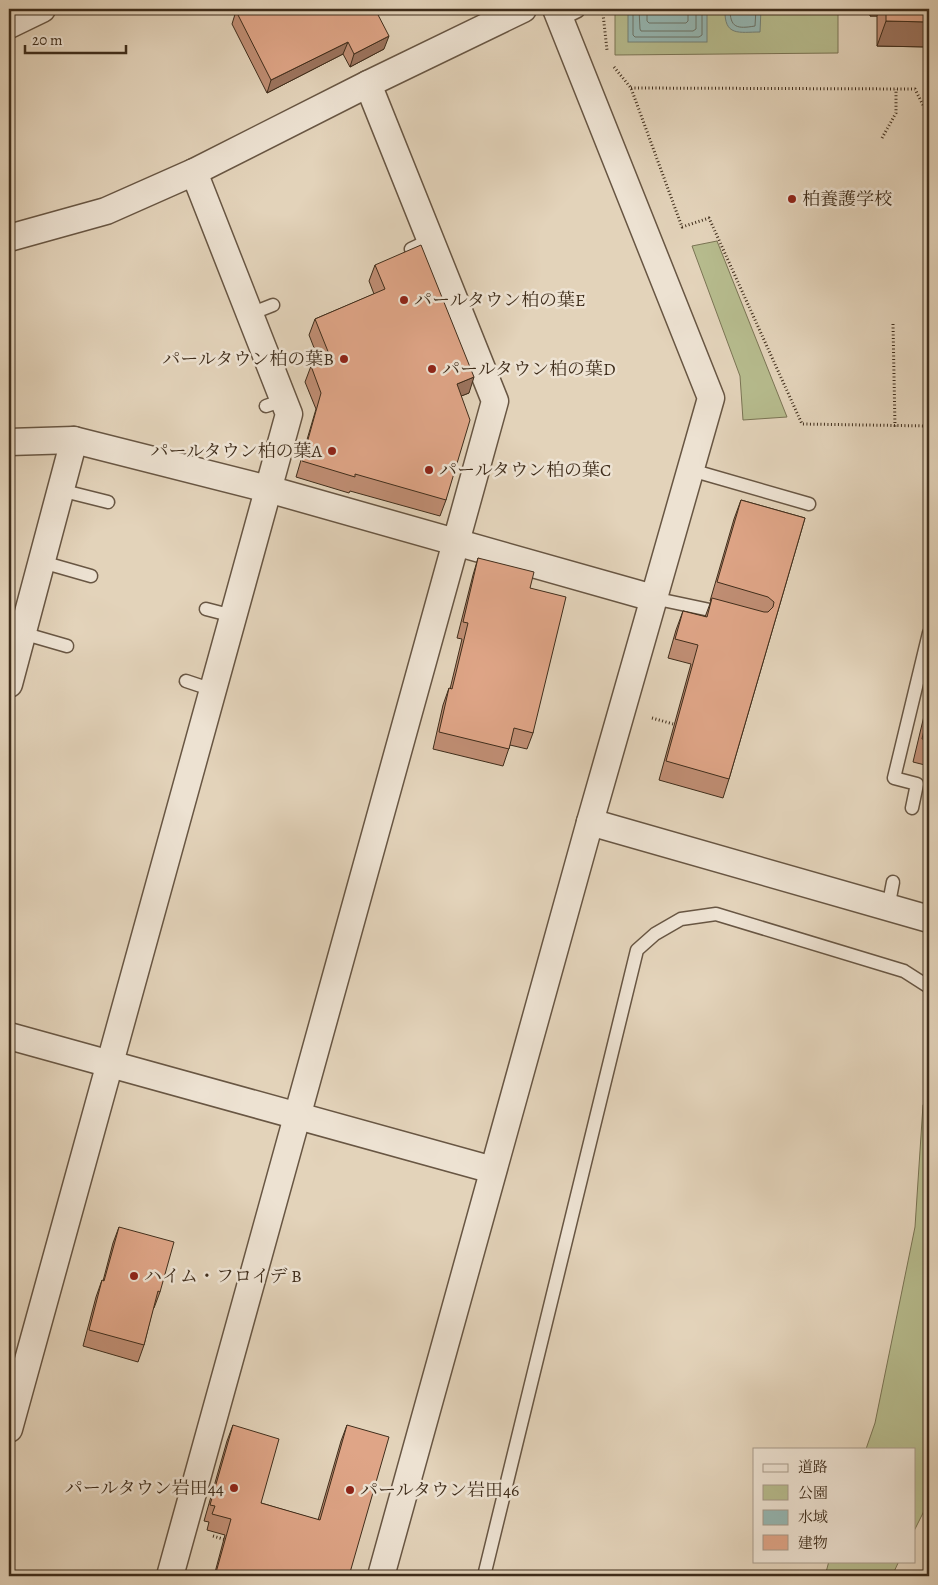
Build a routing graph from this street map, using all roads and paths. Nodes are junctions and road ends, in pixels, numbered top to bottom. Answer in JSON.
{"nodes":[{"id":1,"x":42,"y":9,"type":"edge"},
{"id":2,"x":523,"y":9,"type":"edge"},
{"id":3,"x":603,"y":9,"type":"edge"},
{"id":4,"x":565,"y":12,"type":"edge"},
{"id":5,"x":9,"y":25,"type":"edge"},
{"id":6,"x":608,"y":52,"type":"dead end"},
{"id":7,"x":608,"y":61,"type":"dead end"},
{"id":8,"x":368,"y":84,"type":"junction"},
{"id":9,"x":631,"y":88,"type":"junction"},
{"id":10,"x":896,"y":89,"type":"junction"},
{"id":11,"x":929,"y":117,"type":"edge"},
{"id":12,"x":882,"y":138,"type":"dead end"},
{"id":13,"x":194,"y":172,"type":"junction"},
{"id":14,"x":9,"y":238,"type":"edge"},
{"id":15,"x":893,"y":324,"type":"dead end"},
{"id":16,"x":929,"y":426,"type":"edge"},
{"id":17,"x":895,"y":427,"type":"junction"},
{"id":18,"x":74,"y":440,"type":"junction"},
{"id":19,"x":9,"y":442,"type":"edge"},
{"id":20,"x":690,"y":470,"type":"junction"},
{"id":21,"x":268,"y":489,"type":"junction"},
{"id":22,"x":60,"y":490,"type":"junction"},
{"id":23,"x":108,"y":502,"type":"dead end"},
{"id":24,"x":810,"y":504,"type":"dead end"},
{"id":25,"x":457,"y":542,"type":"junction"},
{"id":26,"x":42,"y":562,"type":"junction"},
{"id":27,"x":91,"y":576,"type":"dead end"},
{"id":28,"x":653,"y":598,"type":"junction"},
{"id":29,"x":206,"y":609,"type":"dead end"},
{"id":30,"x":233,"y":616,"type":"junction"},
{"id":31,"x":733,"y":616,"type":"edge"},
{"id":32,"x":22,"y":633,"type":"junction"},
{"id":33,"x":929,"y":633,"type":"edge"},
{"id":34,"x":67,"y":646,"type":"dead end"},
{"id":35,"x":186,"y":681,"type":"dead end"},
{"id":36,"x":9,"y":684,"type":"edge"},
{"id":37,"x":213,"y":690,"type":"junction"},
{"id":38,"x":912,"y":808,"type":"dead end"},
{"id":39,"x":590,"y":822,"type":"junction"},
{"id":40,"x":893,"y":882,"type":"dead end"},
{"id":41,"x":888,"y":908,"type":"junction"},
{"id":42,"x":929,"y":919,"type":"edge"},
{"id":43,"x":929,"y":988,"type":"edge"},
{"id":44,"x":9,"y":1036,"type":"edge"},
{"id":45,"x":110,"y":1064,"type":"junction"},
{"id":46,"x":298,"y":1117,"type":"junction"},
{"id":47,"x":493,"y":1170,"type":"junction"},
{"id":48,"x":9,"y":1429,"type":"edge"},
{"id":49,"x":208,"y":1538,"type":"dead end"},
{"id":50,"x":229,"y":1540,"type":"edge"},
{"id":51,"x":170,"y":1576,"type":"edge"},
{"id":52,"x":381,"y":1576,"type":"edge"},
{"id":53,"x":484,"y":1576,"type":"edge"}],
"edges":[{"from":1,"to":5,"type":"street"},
{"from":2,"to":8,"type":"street"},
{"from":3,"to":6,"type":"path"},
{"from":4,"to":20,"type":"street"},
{"from":7,"to":9,"type":"path"},
{"from":8,"to":13,"type":"street"},
{"from":8,"to":25,"type":"street"},
{"from":9,"to":10,"type":"path"},
{"from":9,"to":17,"type":"path"},
{"from":10,"to":11,"type":"path"},
{"from":10,"to":12,"type":"path"},
{"from":13,"to":14,"type":"street"},
{"from":13,"to":21,"type":"street"},
{"from":15,"to":17,"type":"path"},
{"from":16,"to":17,"type":"path"},
{"from":18,"to":19,"type":"street"},
{"from":18,"to":21,"type":"street"},
{"from":18,"to":22,"type":"street"},
{"from":20,"to":24,"type":"lane"},
{"from":20,"to":28,"type":"street"},
{"from":21,"to":25,"type":"street"},
{"from":21,"to":30,"type":"street"},
{"from":22,"to":23,"type":"lane"},
{"from":22,"to":26,"type":"street"},
{"from":25,"to":28,"type":"street"},
{"from":25,"to":46,"type":"street"},
{"from":26,"to":27,"type":"lane"},
{"from":26,"to":32,"type":"street"},
{"from":28,"to":31,"type":"lane"},
{"from":28,"to":39,"type":"street"},
{"from":29,"to":30,"type":"lane"},
{"from":30,"to":37,"type":"street"},
{"from":32,"to":34,"type":"lane"},
{"from":32,"to":36,"type":"street"},
{"from":33,"to":38,"type":"lane"},
{"from":35,"to":37,"type":"lane"},
{"from":37,"to":45,"type":"street"},
{"from":39,"to":41,"type":"street"},
{"from":39,"to":47,"type":"street"},
{"from":40,"to":41,"type":"lane"},
{"from":41,"to":42,"type":"street"},
{"from":43,"to":53,"type":"lane"},
{"from":44,"to":45,"type":"street"},
{"from":45,"to":46,"type":"street"},
{"from":45,"to":48,"type":"street"},
{"from":46,"to":47,"type":"street"},
{"from":46,"to":51,"type":"street"},
{"from":47,"to":52,"type":"street"},
{"from":49,"to":50,"type":"path"}]}
